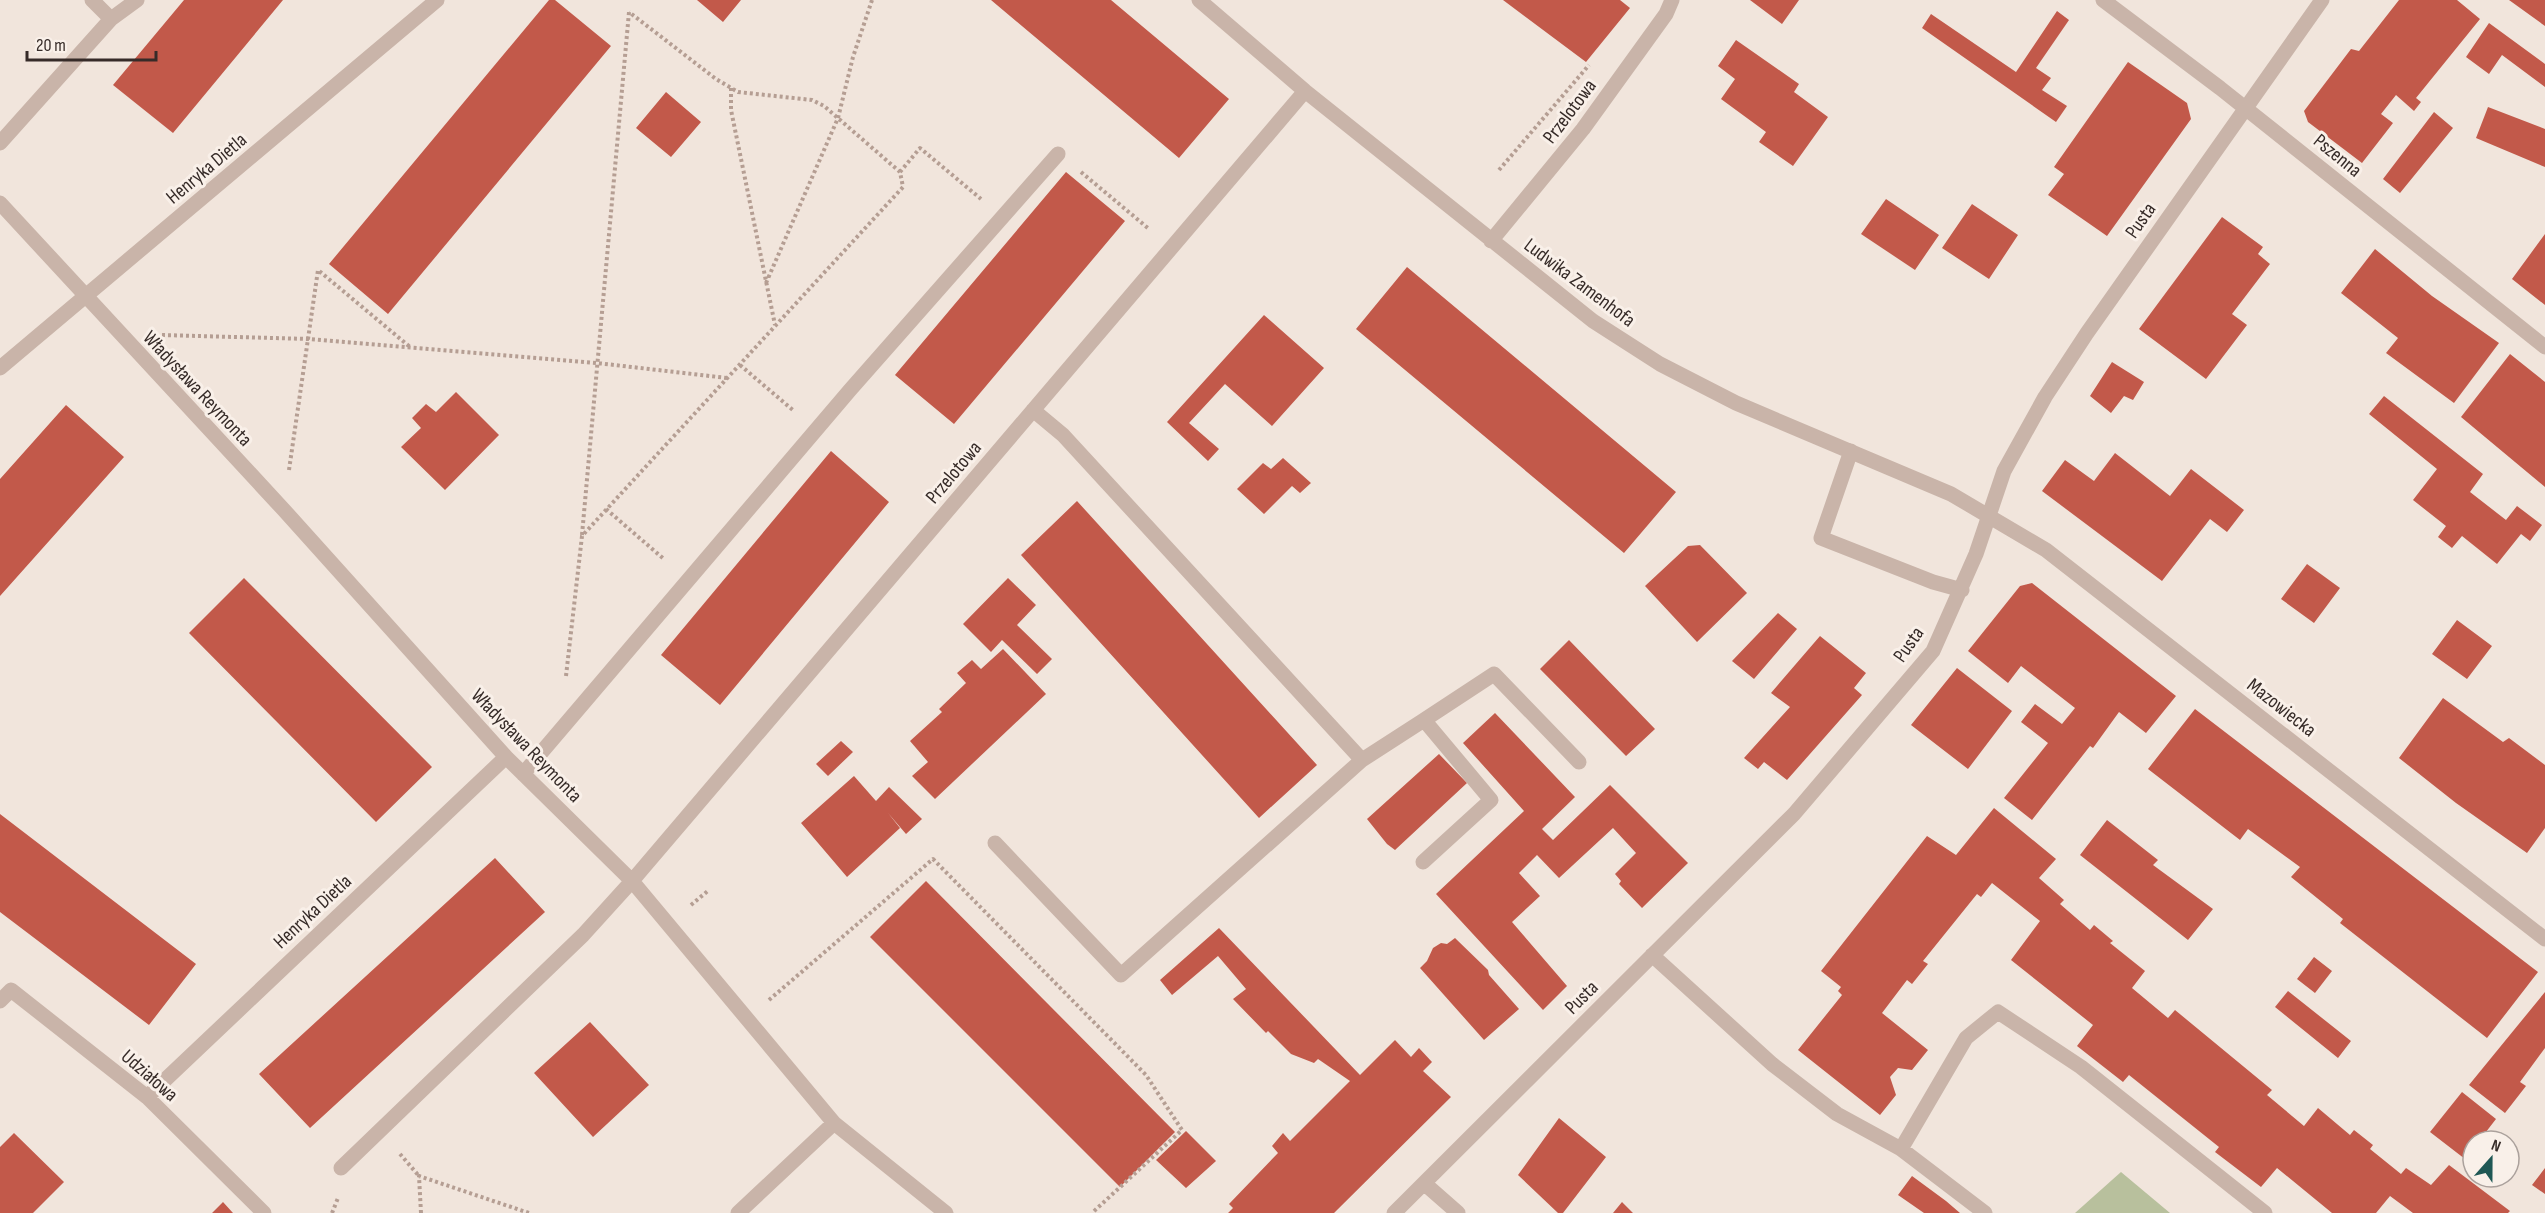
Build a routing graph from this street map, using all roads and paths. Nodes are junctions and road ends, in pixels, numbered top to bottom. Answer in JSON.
{"nodes":[{"id":1,"x":92,"y":0,"type":"edge"},
{"id":2,"x":137,"y":0,"type":"edge"},
{"id":3,"x":437,"y":0,"type":"edge"},
{"id":4,"x":872,"y":0,"type":"edge"},
{"id":5,"x":1199,"y":0,"type":"edge"},
{"id":6,"x":1672,"y":0,"type":"edge"},
{"id":7,"x":2103,"y":0,"type":"edge"},
{"id":8,"x":2322,"y":0,"type":"edge"},
{"id":9,"x":111,"y":19,"type":"junction"},
{"id":10,"x":1590,"y":63,"type":"dead end"},
{"id":11,"x":731,"y":88,"type":"junction"},
{"id":12,"x":1305,"y":91,"type":"junction"},
{"id":13,"x":2245,"y":108,"type":"junction"},
{"id":14,"x":838,"y":118,"type":"junction"},
{"id":15,"x":0,"y":143,"type":"edge"},
{"id":16,"x":1058,"y":154,"type":"joint"},
{"id":17,"x":1499,"y":170,"type":"dead end"},
{"id":18,"x":900,"y":172,"type":"junction"},
{"id":19,"x":0,"y":203,"type":"edge"},
{"id":20,"x":1003,"y":217,"type":"junction"},
{"id":21,"x":1154,"y":233,"type":"dead end"},
{"id":22,"x":1491,"y":241,"type":"junction"},
{"id":23,"x":766,"y":283,"type":"junction"},
{"id":24,"x":86,"y":296,"type":"junction"},
{"id":25,"x":775,"y":325,"type":"junction"},
{"id":26,"x":120,"y":333,"type":"junction"},
{"id":27,"x":309,"y":339,"type":"junction"},
{"id":28,"x":2545,"y":347,"type":"edge"},
{"id":29,"x":411,"y":348,"type":"junction"},
{"id":30,"x":597,"y":363,"type":"junction"},
{"id":31,"x":740,"y":365,"type":"junction"},
{"id":32,"x":0,"y":368,"type":"edge"},
{"id":33,"x":727,"y":378,"type":"junction"},
{"id":34,"x":1033,"y":410,"type":"junction"},
{"id":35,"x":815,"y":430,"type":"junction"},
{"id":36,"x":1851,"y":451,"type":"junction"},
{"id":37,"x":283,"y":509,"type":"junction"},
{"id":38,"x":606,"y":510,"type":"junction"},
{"id":39,"x":1987,"y":516,"type":"junction"},
{"id":40,"x":582,"y":536,"type":"junction"},
{"id":41,"x":689,"y":581,"type":"junction"},
{"id":42,"x":1962,"y":590,"type":"junction"},
{"id":43,"x":1424,"y":720,"type":"junction"},
{"id":44,"x":559,"y":734,"type":"junction"},
{"id":45,"x":506,"y":757,"type":"junction"},
{"id":46,"x":1362,"y":760,"type":"junction"},
{"id":47,"x":1579,"y":762,"type":"dead end"},
{"id":48,"x":523,"y":774,"type":"junction"},
{"id":49,"x":995,"y":843,"type":"dead end"},
{"id":50,"x":1423,"y":862,"type":"dead end"},
{"id":51,"x":633,"y":881,"type":"junction"},
{"id":52,"x":2545,"y":939,"type":"edge"},
{"id":53,"x":1652,"y":955,"type":"junction"},
{"id":54,"x":0,"y":1001,"type":"edge"},
{"id":55,"x":747,"y":1018,"type":"junction"},
{"id":56,"x":147,"y":1096,"type":"junction"},
{"id":57,"x":834,"y":1123,"type":"junction"},
{"id":58,"x":1901,"y":1149,"type":"junction"},
{"id":59,"x":341,"y":1168,"type":"dead end"},
{"id":60,"x":1425,"y":1184,"type":"junction"},
{"id":61,"x":264,"y":1213,"type":"edge"},
{"id":62,"x":421,"y":1213,"type":"edge"},
{"id":63,"x":529,"y":1213,"type":"edge"},
{"id":64,"x":738,"y":1213,"type":"edge"},
{"id":65,"x":946,"y":1213,"type":"edge"},
{"id":66,"x":1092,"y":1213,"type":"edge"},
{"id":67,"x":1394,"y":1213,"type":"edge"},
{"id":68,"x":1458,"y":1213,"type":"edge"},
{"id":69,"x":1985,"y":1213,"type":"edge"},
{"id":70,"x":2265,"y":1213,"type":"edge"}],
"edges":[{"from":1,"to":9,"type":"street"},
{"from":2,"to":9,"type":"street"},
{"from":3,"to":24,"type":"street","name":"Henryka Dietla"},
{"from":4,"to":14,"type":"path"},
{"from":5,"to":12,"type":"street","name":"Ludwika Zamenhofa"},
{"from":6,"to":22,"type":"street","name":"Przelotowa"},
{"from":7,"to":13,"type":"street","name":"Pszenna"},
{"from":8,"to":13,"type":"street","name":"Pusta"},
{"from":9,"to":15,"type":"street"},
{"from":10,"to":17,"type":"path"},
{"from":11,"to":14,"type":"path"},
{"from":11,"to":23,"type":"path"},
{"from":11,"to":30,"type":"path"},
{"from":12,"to":22,"type":"street","name":"Ludwika Zamenhofa"},
{"from":12,"to":34,"type":"street","name":"Przelotowa"},
{"from":13,"to":28,"type":"street","name":"Pszenna"},
{"from":13,"to":39,"type":"street","name":"Pusta"},
{"from":14,"to":18,"type":"path"},
{"from":14,"to":23,"type":"path"},
{"from":16,"to":20,"type":"street"},
{"from":16,"to":21,"type":"path"},
{"from":18,"to":20,"type":"path"},
{"from":18,"to":25,"type":"path"},
{"from":19,"to":24,"type":"street","name":"Władysława Reymonta"},
{"from":20,"to":35,"type":"street"},
{"from":22,"to":36,"type":"street","name":"Ludwika Zamenhofa"},
{"from":23,"to":25,"type":"path"},
{"from":24,"to":26,"type":"street","name":"Władysława Reymonta"},
{"from":24,"to":32,"type":"street","name":"Henryka Dietla"},
{"from":25,"to":31,"type":"path"},
{"from":26,"to":27,"type":"path"},
{"from":26,"to":37,"type":"street","name":"Władysława Reymonta"},
{"from":27,"to":29,"type":"path"},
{"from":27,"to":29,"type":"path"},
{"from":27,"to":37,"type":"path"},
{"from":29,"to":30,"type":"path"},
{"from":30,"to":33,"type":"path"},
{"from":30,"to":40,"type":"path"},
{"from":31,"to":33,"type":"path"},
{"from":31,"to":35,"type":"path"},
{"from":33,"to":38,"type":"path"},
{"from":34,"to":46,"type":"street"},
{"from":34,"to":51,"type":"street","name":"Przelotowa"},
{"from":35,"to":41,"type":"street"},
{"from":36,"to":39,"type":"street","name":"Ludwika Zamenhofa"},
{"from":36,"to":42,"type":"street"},
{"from":37,"to":45,"type":"street","name":"Władysława Reymonta"},
{"from":38,"to":40,"type":"path"},
{"from":38,"to":41,"type":"path"},
{"from":39,"to":42,"type":"street","name":"Pusta"},
{"from":39,"to":52,"type":"street","name":"Mazowiecka"},
{"from":40,"to":44,"type":"path"},
{"from":41,"to":44,"type":"street"},
{"from":42,"to":53,"type":"street","name":"Pusta"},
{"from":43,"to":46,"type":"street"},
{"from":43,"to":47,"type":"street"},
{"from":43,"to":50,"type":"street"},
{"from":44,"to":48,"type":"street"},
{"from":45,"to":48,"type":"street","name":"Władysława Reymonta"},
{"from":45,"to":56,"type":"street","name":"Henryka Dietla"},
{"from":46,"to":49,"type":"street"},
{"from":48,"to":51,"type":"street","name":"Władysława Reymonta"},
{"from":51,"to":55,"type":"street","name":"Władysława Reymonta"},
{"from":51,"to":59,"type":"street","name":"Przelotowa"},
{"from":53,"to":58,"type":"street"},
{"from":53,"to":60,"type":"street","name":"Pusta"},
{"from":54,"to":56,"type":"street","name":"Udziałowa"},
{"from":55,"to":57,"type":"street","name":"Władysława Reymonta"},
{"from":55,"to":66,"type":"path"},
{"from":56,"to":61,"type":"street","name":"Udziałowa"},
{"from":57,"to":64,"type":"street"},
{"from":57,"to":65,"type":"street","name":"Władysława Reymonta"},
{"from":58,"to":69,"type":"street"},
{"from":58,"to":70,"type":"street"},
{"from":60,"to":67,"type":"street","name":"Pusta"},
{"from":60,"to":68,"type":"street"},
{"from":62,"to":63,"type":"path"}]}
